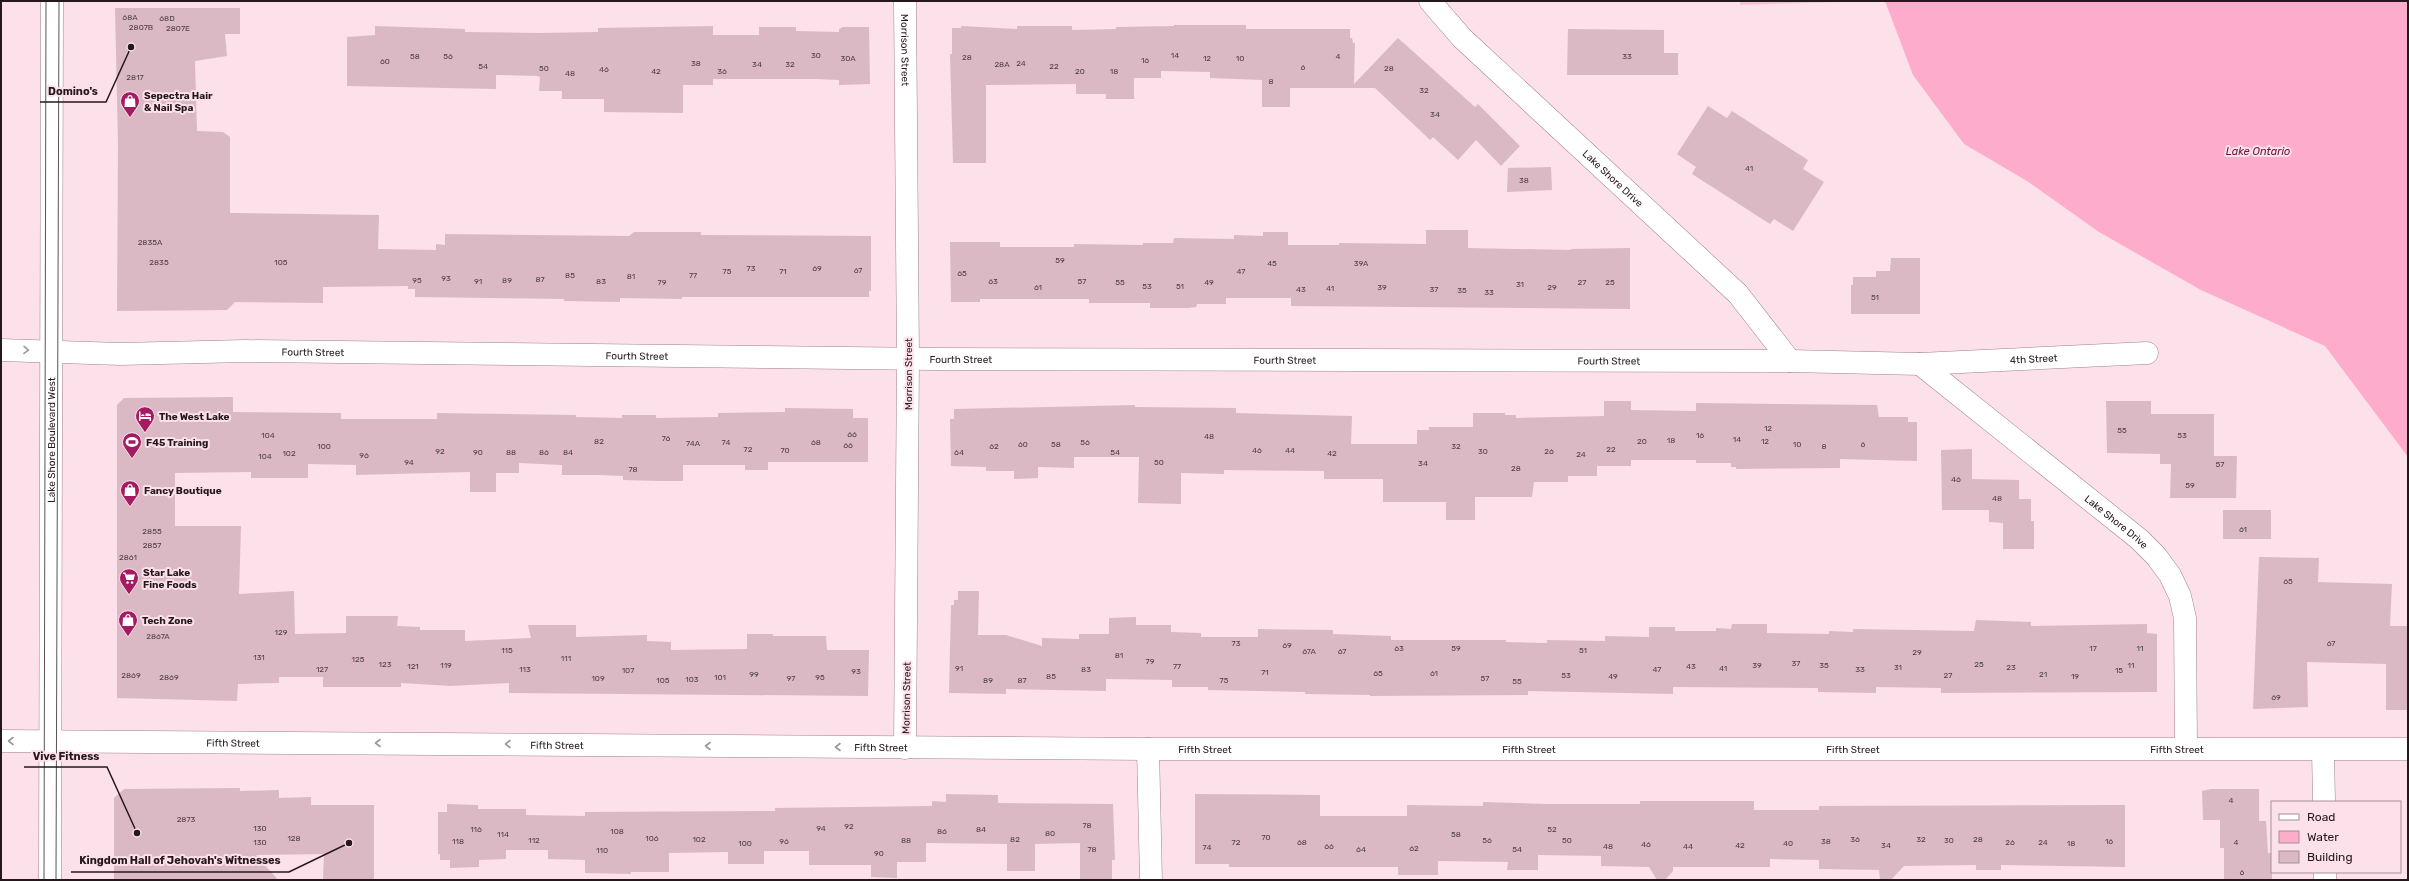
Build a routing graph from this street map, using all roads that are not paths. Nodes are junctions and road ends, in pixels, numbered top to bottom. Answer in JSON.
{"nodes":[{"id":1,"x":52,"y":1,"type":"edge"},
{"id":2,"x":905,"y":1,"type":"edge"},
{"id":3,"x":1430,"y":1,"type":"edge"},
{"id":4,"x":1,"y":350,"type":"edge"},
{"id":5,"x":52,"y":350,"type":"junction"},
{"id":6,"x":2147,"y":353,"type":"dead end"},
{"id":7,"x":908,"y":358,"type":"junction"},
{"id":8,"x":1790,"y":361,"type":"junction"},
{"id":9,"x":1920,"y":364,"type":"junction"},
{"id":10,"x":1,"y":741,"type":"edge"},
{"id":11,"x":50,"y":741,"type":"junction"},
{"id":12,"x":905,"y":748,"type":"junction"},
{"id":13,"x":2186,"y":748,"type":"junction"},
{"id":14,"x":1148,"y":749,"type":"junction"},
{"id":15,"x":2408,"y":749,"type":"edge"},
{"id":16,"x":2323,"y":750,"type":"junction"},
{"id":17,"x":2324,"y":801,"type":"edge"},
{"id":18,"x":50,"y":880,"type":"edge"},
{"id":19,"x":1152,"y":880,"type":"edge"}],
"edges":[{"from":1,"to":5,"type":"street","name":"Lake Shore Boulevard West"},
{"from":2,"to":7,"type":"street","name":"Morrison Street"},
{"from":3,"to":8,"type":"street","name":"Lake Shore Drive"},
{"from":4,"to":5,"type":"street","name":"Fourth Street","one_way":true},
{"from":5,"to":7,"type":"street","name":"Fourth Street"},
{"from":5,"to":11,"type":"street","name":"Lake Shore Boulevard West"},
{"from":6,"to":9,"type":"street","name":"4th Street"},
{"from":7,"to":8,"type":"street","name":"Fourth Street"},
{"from":7,"to":12,"type":"street","name":"Morrison Street"},
{"from":8,"to":9,"type":"street","name":"Fourth Street"},
{"from":9,"to":13,"type":"street","name":"Lake Shore Drive"},
{"from":11,"to":10,"type":"street","name":"Fifth Street","one_way":true},
{"from":12,"to":11,"type":"street","name":"Fifth Street","one_way":true},
{"from":11,"to":18,"type":"street","name":"Lake Shore Boulevard West"},
{"from":12,"to":14,"type":"street","name":"Fifth Street"},
{"from":13,"to":14,"type":"street","name":"Fifth Street"},
{"from":13,"to":16,"type":"street","name":"Fifth Street"},
{"from":14,"to":19,"type":"street"},
{"from":15,"to":16,"type":"street","name":"Fifth Street"},
{"from":16,"to":17,"type":"street"}]}
